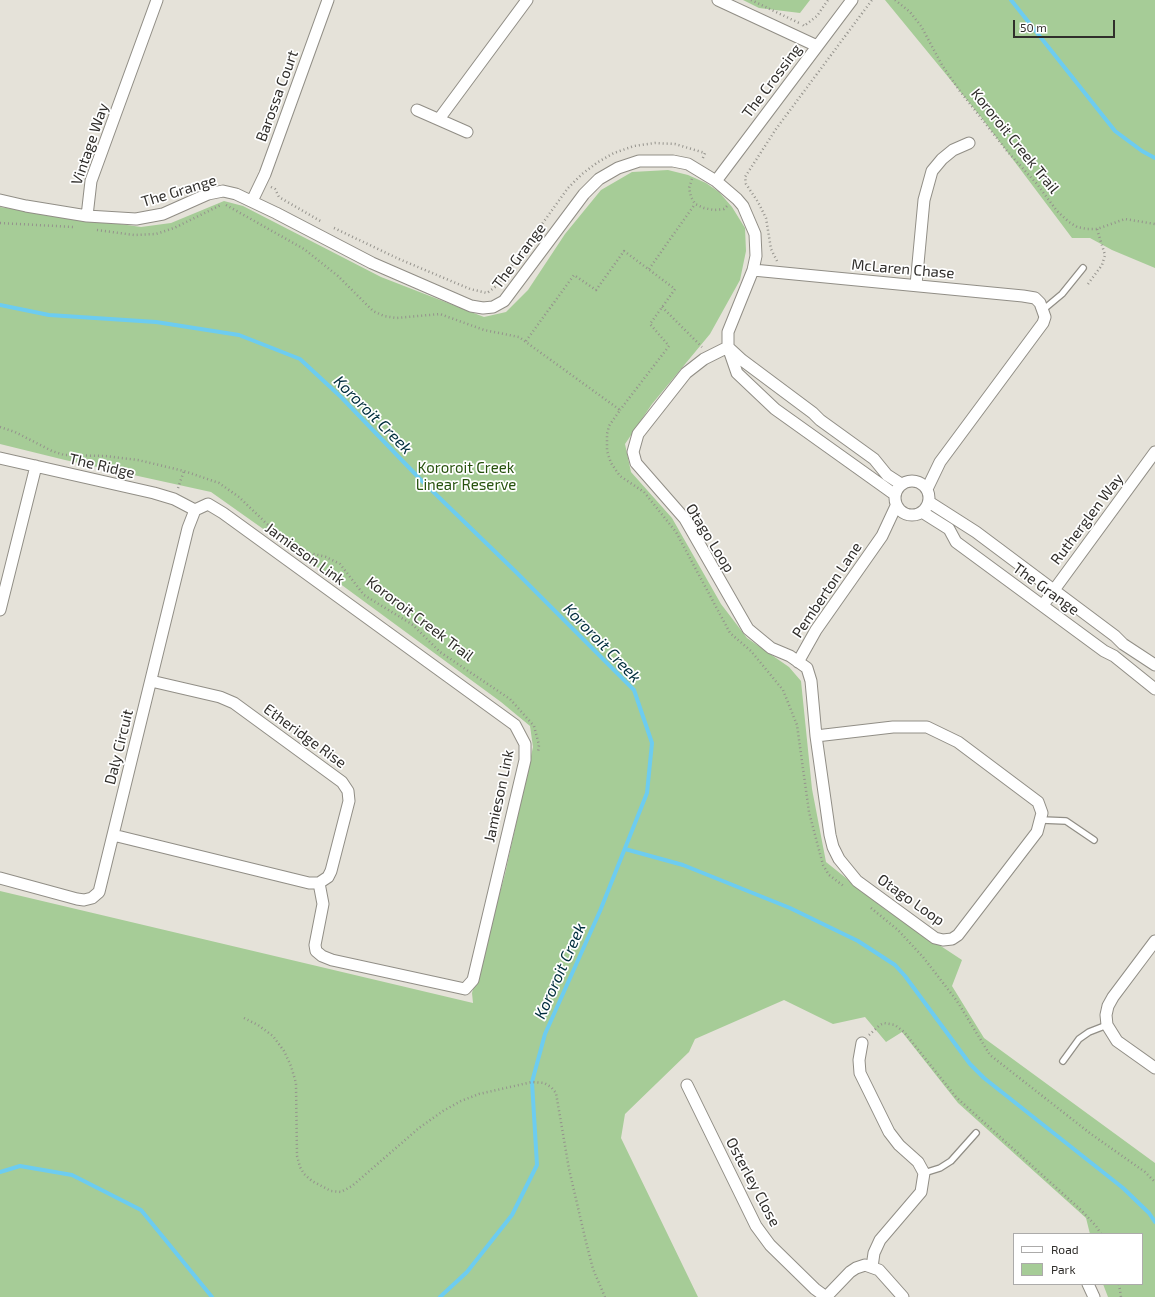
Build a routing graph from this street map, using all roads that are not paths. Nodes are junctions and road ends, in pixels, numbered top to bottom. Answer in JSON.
{"nodes":[{"id":1,"x":157,"y":0,"type":"edge"},
{"id":2,"x":328,"y":0,"type":"edge"},
{"id":3,"x":527,"y":0,"type":"edge"},
{"id":4,"x":718,"y":0,"type":"edge"},
{"id":5,"x":852,"y":0,"type":"edge"},
{"id":6,"x":817,"y":46,"type":"junction"},
{"id":7,"x":417,"y":110,"type":"dead end"},
{"id":8,"x":438,"y":119,"type":"junction"},
{"id":9,"x":467,"y":132,"type":"dead end"},
{"id":10,"x":969,"y":143,"type":"dead end"},
{"id":11,"x":716,"y":181,"type":"junction"},
{"id":12,"x":0,"y":200,"type":"edge"},
{"id":13,"x":252,"y":201,"type":"junction"},
{"id":14,"x":87,"y":216,"type":"junction"},
{"id":15,"x":1083,"y":268,"type":"dead end"},
{"id":16,"x":753,"y":270,"type":"junction"},
{"id":17,"x":916,"y":285,"type":"junction"},
{"id":18,"x":1044,"y":310,"type":"junction"},
{"id":19,"x":728,"y":347,"type":"junction"},
{"id":20,"x":1155,"y":452,"type":"edge"},
{"id":21,"x":0,"y":458,"type":"edge"},
{"id":22,"x":940,"y":462,"type":"junction"},
{"id":23,"x":36,"y":466,"type":"junction"},
{"id":24,"x":917,"y":481,"type":"junction"},
{"id":25,"x":901,"y":484,"type":"junction"},
{"id":26,"x":927,"y":489,"type":"junction"},
{"id":27,"x":894,"y":494,"type":"junction"},
{"id":28,"x":929,"y":502,"type":"junction"},
{"id":29,"x":896,"y":506,"type":"junction"},
{"id":30,"x":195,"y":510,"type":"junction"},
{"id":31,"x":922,"y":512,"type":"junction"},
{"id":32,"x":906,"y":515,"type":"junction"},
{"id":33,"x":882,"y":536,"type":"junction"},
{"id":34,"x":1053,"y":590,"type":"junction"},
{"id":35,"x":1043,"y":605,"type":"junction"},
{"id":36,"x":0,"y":610,"type":"edge"},
{"id":37,"x":798,"y":662,"type":"junction"},
{"id":38,"x":1155,"y":665,"type":"edge"},
{"id":39,"x":151,"y":681,"type":"junction"},
{"id":40,"x":1155,"y":688,"type":"edge"},
{"id":41,"x":816,"y":736,"type":"junction"},
{"id":42,"x":1042,"y":820,"type":"junction"},
{"id":43,"x":113,"y":835,"type":"junction"},
{"id":44,"x":1094,"y":840,"type":"dead end"},
{"id":45,"x":0,"y":878,"type":"edge"},
{"id":46,"x":318,"y":883,"type":"junction"},
{"id":47,"x":1155,"y":941,"type":"edge"},
{"id":48,"x":1107,"y":1025,"type":"junction"},
{"id":49,"x":862,"y":1043,"type":"road end"},
{"id":50,"x":1063,"y":1062,"type":"dead end"},
{"id":51,"x":1155,"y":1068,"type":"edge"},
{"id":52,"x":687,"y":1085,"type":"dead end"},
{"id":53,"x":976,"y":1133,"type":"dead end"},
{"id":54,"x":924,"y":1173,"type":"junction"},
{"id":55,"x":872,"y":1267,"type":"junction"},
{"id":56,"x":1088,"y":1285,"type":"edge"},
{"id":57,"x":826,"y":1297,"type":"edge"},
{"id":58,"x":903,"y":1297,"type":"edge"},
{"id":59,"x":1094,"y":1297,"type":"edge"}],
"edges":[{"from":1,"to":14,"type":"street","name":"Vintage Way"},
{"from":2,"to":13,"type":"street","name":"Barossa Court"},
{"from":3,"to":8,"type":"street"},
{"from":4,"to":6,"type":"street"},
{"from":5,"to":6,"type":"street","name":"The Crossing"},
{"from":6,"to":11,"type":"street","name":"The Crossing"},
{"from":7,"to":8,"type":"street"},
{"from":8,"to":9,"type":"street"},
{"from":10,"to":17,"type":"street"},
{"from":11,"to":13,"type":"street","name":"The Grange"},
{"from":11,"to":16,"type":"street","name":"The Grange"},
{"from":12,"to":14,"type":"street"},
{"from":13,"to":14,"type":"street","name":"The Grange"},
{"from":15,"to":18,"type":"lane"},
{"from":16,"to":17,"type":"street","name":"McLaren Chase"},
{"from":16,"to":19,"type":"street","name":"The Grange"},
{"from":17,"to":18,"type":"street","name":"McLaren Chase"},
{"from":18,"to":22,"type":"street"},
{"from":19,"to":25,"type":"street"},
{"from":19,"to":27,"type":"street","name":"The Grange"},
{"from":19,"to":37,"type":"street","name":"Otago Loop"},
{"from":20,"to":34,"type":"street","name":"Rutherglen Way"},
{"from":21,"to":23,"type":"street","name":"The Ridge"},
{"from":22,"to":24,"type":"street"},
{"from":22,"to":26,"type":"street"},
{"from":23,"to":30,"type":"street","name":"The Ridge"},
{"from":23,"to":36,"type":"street"},
{"from":24,"to":25,"type":"street"},
{"from":24,"to":26,"type":"street"},
{"from":25,"to":27,"type":"street"},
{"from":26,"to":28,"type":"street"},
{"from":27,"to":29,"type":"street"},
{"from":28,"to":31,"type":"street"},
{"from":28,"to":34,"type":"street","name":"The Grange"},
{"from":29,"to":32,"type":"street"},
{"from":29,"to":33,"type":"street","name":"Pemberton Lane"},
{"from":30,"to":39,"type":"street","name":"Daly Circuit"},
{"from":30,"to":46,"type":"street","name":"Jamieson Link"},
{"from":31,"to":32,"type":"street"},
{"from":31,"to":35,"type":"street","name":"The Grange"},
{"from":32,"to":33,"type":"street","name":"Pemberton Lane"},
{"from":33,"to":37,"type":"street","name":"Pemberton Lane"},
{"from":34,"to":35,"type":"street","name":"Rutherglen Way"},
{"from":34,"to":38,"type":"street","name":"The Grange"},
{"from":35,"to":40,"type":"street","name":"The Grange"},
{"from":37,"to":41,"type":"street","name":"Otago Loop"},
{"from":39,"to":43,"type":"street","name":"Daly Circuit"},
{"from":39,"to":46,"type":"street","name":"Etheridge Rise"},
{"from":41,"to":42,"type":"street"},
{"from":41,"to":42,"type":"street","name":"Otago Loop"},
{"from":42,"to":44,"type":"lane"},
{"from":43,"to":45,"type":"street","name":"Daly Circuit"},
{"from":43,"to":46,"type":"street"},
{"from":47,"to":48,"type":"street"},
{"from":48,"to":50,"type":"lane"},
{"from":48,"to":51,"type":"street"},
{"from":49,"to":54,"type":"street"},
{"from":52,"to":57,"type":"street","name":"Osterley Close"},
{"from":53,"to":54,"type":"lane"},
{"from":54,"to":55,"type":"street"},
{"from":55,"to":57,"type":"street"},
{"from":55,"to":58,"type":"street"},
{"from":56,"to":59,"type":"street"}]}
